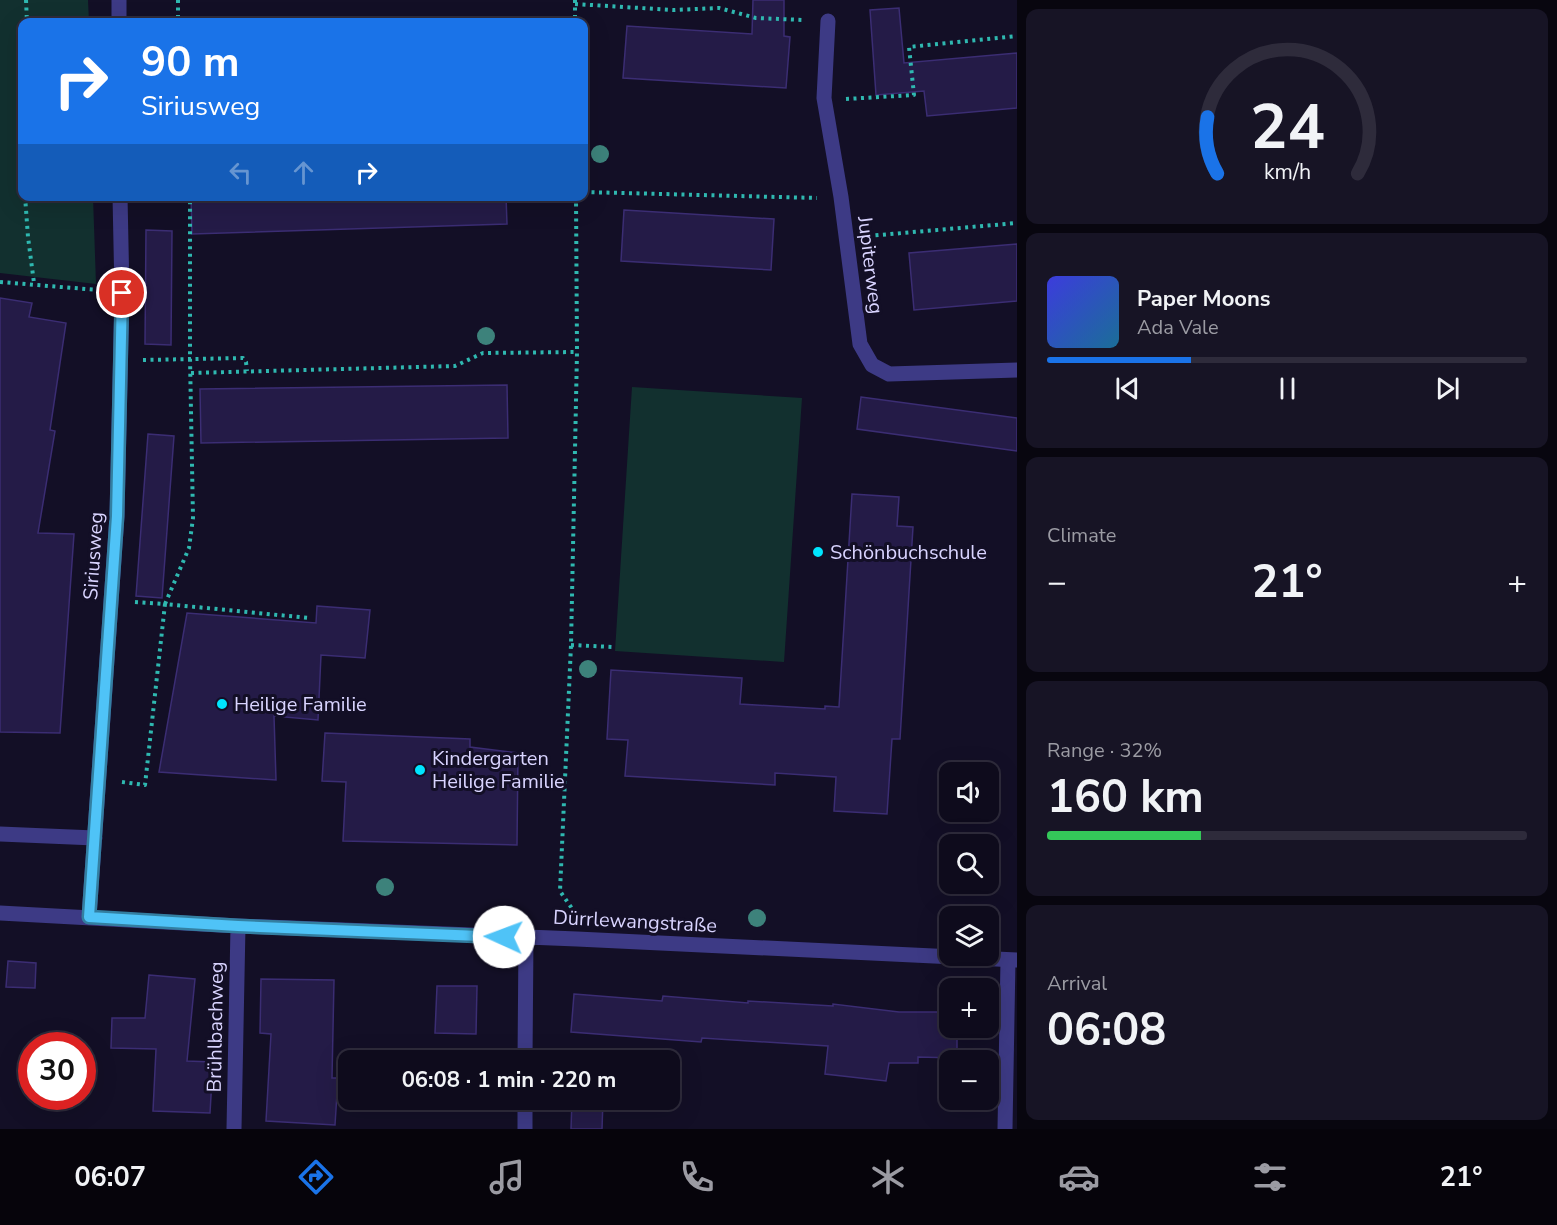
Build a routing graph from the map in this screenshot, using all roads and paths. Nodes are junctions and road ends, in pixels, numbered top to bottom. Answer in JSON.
{"nodes":[{"id":1,"x":27,"y":0,"type":"edge"},
{"id":2,"x":119,"y":0,"type":"edge"},
{"id":3,"x":177,"y":0,"type":"edge"},
{"id":4,"x":575,"y":2,"type":"edge"},
{"id":5,"x":27,"y":18,"type":"edge"},
{"id":6,"x":119,"y":18,"type":"edge"},
{"id":7,"x":178,"y":18,"type":"edge"},
{"id":8,"x":575,"y":18,"type":"edge"},
{"id":9,"x":828,"y":21,"type":"joint"},
{"id":10,"x":1017,"y":36,"type":"edge"},
{"id":11,"x":824,"y":98,"type":"junction"},
{"id":12,"x":588,"y":192,"type":"edge"},
{"id":13,"x":841,"y":197,"type":"junction"},
{"id":14,"x":26,"y":201,"type":"edge"},
{"id":15,"x":120,"y":201,"type":"edge"},
{"id":16,"x":190,"y":201,"type":"edge"},
{"id":17,"x":576,"y":201,"type":"edge"},
{"id":18,"x":1017,"y":223,"type":"edge"},
{"id":19,"x":847,"y":238,"type":"junction"},
{"id":20,"x":0,"y":282,"type":"edge"},
{"id":21,"x":34,"y":283,"type":"junction"},
{"id":22,"x":122,"y":293,"type":"junction"},
{"id":23,"x":577,"y":352,"type":"junction"},
{"id":24,"x":190,"y":358,"type":"junction"},
{"id":25,"x":163,"y":361,"type":"dead end"},
{"id":26,"x":1017,"y":370,"type":"edge"},
{"id":27,"x":246,"y":371,"type":"junction"},
{"id":28,"x":190,"y":373,"type":"junction"},
{"id":29,"x":111,"y":600,"type":"junction"},
{"id":30,"x":165,"y":604,"type":"junction"},
{"id":31,"x":309,"y":618,"type":"dead end"},
{"id":32,"x":571,"y":645,"type":"junction"},
{"id":33,"x":612,"y":646,"type":"dead end"},
{"id":34,"x":99,"y":780,"type":"junction"},
{"id":35,"x":0,"y":834,"type":"edge"},
{"id":36,"x":95,"y":838,"type":"junction"},
{"id":37,"x":0,"y":913,"type":"edge"},
{"id":38,"x":89,"y":917,"type":"junction"},
{"id":39,"x":238,"y":926,"type":"junction"},
{"id":40,"x":526,"y":938,"type":"junction"},
{"id":41,"x":577,"y":939,"type":"junction"},
{"id":42,"x":1012,"y":960,"type":"edge"},
{"id":43,"x":525,"y":1050,"type":"edge"},
{"id":44,"x":525,"y":1110,"type":"edge"},
{"id":45,"x":234,"y":1129,"type":"edge"},
{"id":46,"x":525,"y":1129,"type":"edge"},
{"id":47,"x":1005,"y":1129,"type":"edge"}],
"edges":[{"from":1,"to":5,"type":"path"},
{"from":2,"to":6,"type":"street"},
{"from":3,"to":7,"type":"path"},
{"from":4,"to":8,"type":"path"},
{"from":4,"to":9,"type":"path"},
{"from":9,"to":11,"type":"street","name":"Jupiterweg"},
{"from":10,"to":11,"type":"path"},
{"from":11,"to":13,"type":"street","name":"Jupiterweg"},
{"from":12,"to":13,"type":"path"},
{"from":13,"to":19,"type":"street","name":"Jupiterweg"},
{"from":14,"to":21,"type":"path"},
{"from":15,"to":22,"type":"street","name":"Siriusweg"},
{"from":16,"to":24,"type":"path"},
{"from":17,"to":23,"type":"path"},
{"from":18,"to":19,"type":"path"},
{"from":19,"to":26,"type":"street","name":"Jupiterweg"},
{"from":20,"to":21,"type":"path"},
{"from":21,"to":22,"type":"path"},
{"from":22,"to":29,"type":"street","name":"Siriusweg"},
{"from":23,"to":27,"type":"path"},
{"from":23,"to":32,"type":"path"},
{"from":24,"to":25,"type":"path"},
{"from":24,"to":27,"type":"path"},
{"from":24,"to":28,"type":"path"},
{"from":27,"to":28,"type":"path"},
{"from":28,"to":30,"type":"path"},
{"from":29,"to":30,"type":"path"},
{"from":29,"to":34,"type":"street","name":"Siriusweg"},
{"from":30,"to":31,"type":"path"},
{"from":30,"to":34,"type":"path"},
{"from":32,"to":33,"type":"path"},
{"from":32,"to":41,"type":"path"},
{"from":34,"to":36,"type":"street","name":"Siriusweg"},
{"from":35,"to":36,"type":"street"},
{"from":36,"to":38,"type":"street","name":"Siriusweg"},
{"from":37,"to":38,"type":"street","name":"Dürrlewangstraße"},
{"from":38,"to":39,"type":"street","name":"Dürrlewangstraße"},
{"from":39,"to":40,"type":"street","name":"Dürrlewangstraße"},
{"from":39,"to":45,"type":"street","name":"Brühlbachweg"},
{"from":40,"to":41,"type":"street","name":"Dürrlewangstraße"},
{"from":40,"to":43,"type":"street"},
{"from":41,"to":42,"type":"street","name":"Dürrlewangstraße"},
{"from":42,"to":47,"type":"street"},
{"from":44,"to":46,"type":"street"}]}
